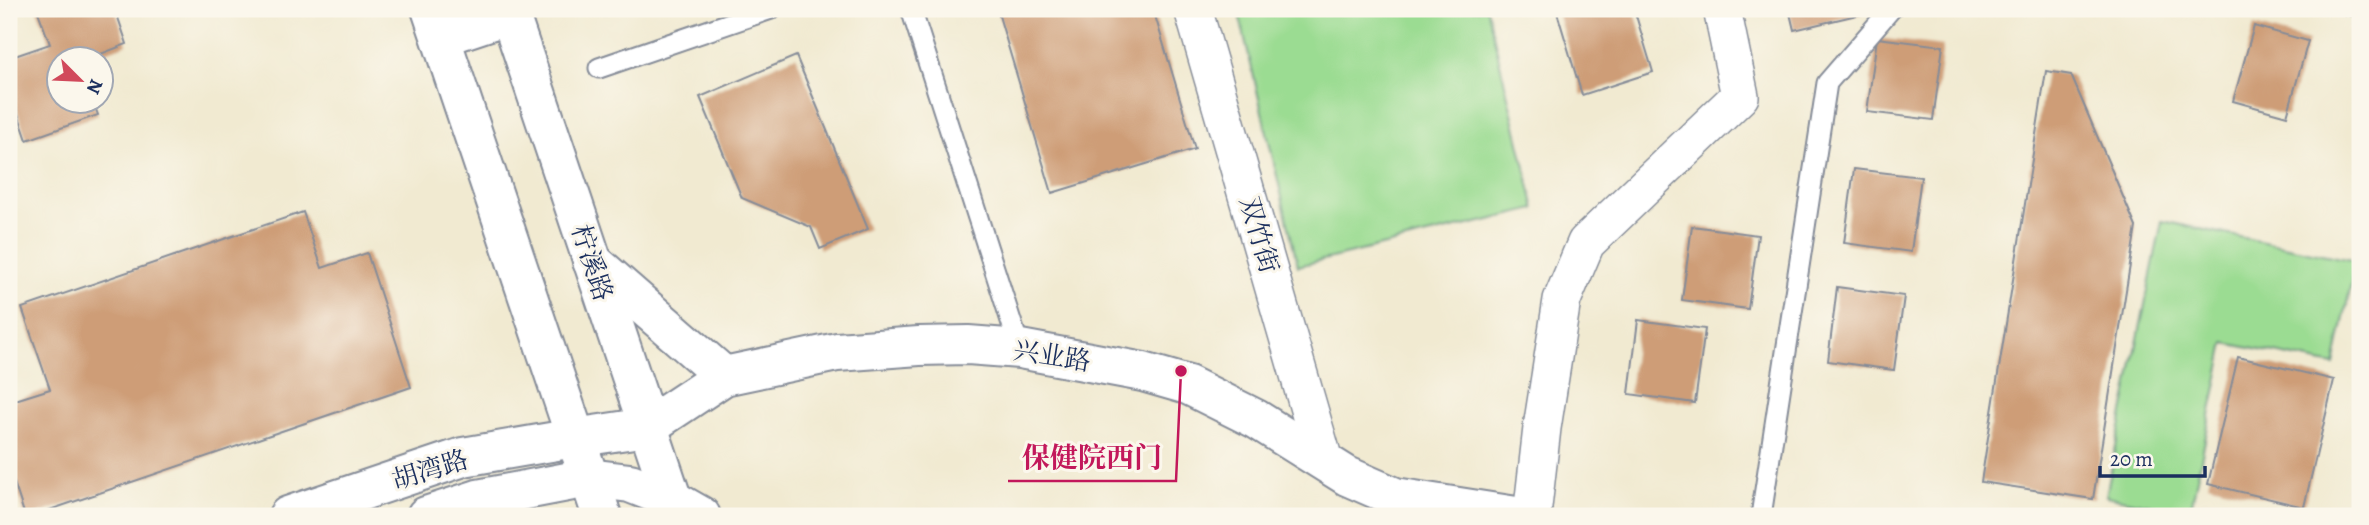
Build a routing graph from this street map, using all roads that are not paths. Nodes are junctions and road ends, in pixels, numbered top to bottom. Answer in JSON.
{"nodes":[{"id":1,"x":771,"y":9,"type":"edge"},
{"id":2,"x":911,"y":9,"type":"edge"},
{"id":3,"x":1193,"y":9,"type":"edge"},
{"id":4,"x":1722,"y":9,"type":"edge"},
{"id":5,"x":1891,"y":9,"type":"edge"},
{"id":6,"x":509,"y":11,"type":"edge"},
{"id":7,"x":436,"y":23,"type":"edge"},
{"id":8,"x":599,"y":68,"type":"dead end"},
{"id":9,"x":592,"y":261,"type":"junction"},
{"id":10,"x":1020,"y":349,"type":"junction"},
{"id":11,"x":724,"y":376,"type":"junction"},
{"id":12,"x":647,"y":427,"type":"junction"},
{"id":13,"x":574,"y":438,"type":"junction"},
{"id":14,"x":1324,"y":461,"type":"junction"},
{"id":15,"x":588,"y":478,"type":"junction"},
{"id":16,"x":684,"y":511,"type":"edge"},
{"id":17,"x":288,"y":516,"type":"edge"},
{"id":18,"x":426,"y":516,"type":"edge"},
{"id":19,"x":602,"y":516,"type":"edge"},
{"id":20,"x":1516,"y":516,"type":"edge"},
{"id":21,"x":1532,"y":516,"type":"edge"},
{"id":22,"x":1761,"y":516,"type":"edge"}],
"edges":[{"from":1,"to":8,"type":"lane"},
{"from":2,"to":10,"type":"lane"},
{"from":3,"to":14,"type":"street","name":"双竹街"},
{"from":4,"to":21,"type":"street"},
{"from":5,"to":22,"type":"lane"},
{"from":6,"to":7,"type":"main road"},
{"from":6,"to":9,"type":"main road","name":"柠溪路"},
{"from":7,"to":13,"type":"main road"},
{"from":9,"to":11,"type":"main road"},
{"from":9,"to":12,"type":"main road","name":"柠溪路"},
{"from":10,"to":11,"type":"main road","name":"兴业路"},
{"from":10,"to":14,"type":"main road","name":"兴业路"},
{"from":11,"to":12,"type":"main road","name":"兴业路"},
{"from":12,"to":13,"type":"main road","name":"兴业路"},
{"from":12,"to":16,"type":"main road","name":"柠溪路"},
{"from":13,"to":15,"type":"main road"},
{"from":13,"to":17,"type":"main road","name":"胡湾路"},
{"from":14,"to":20,"type":"main road","name":"兴业路"},
{"from":15,"to":16,"type":"main road"},
{"from":15,"to":18,"type":"main road","name":"胡湾路"},
{"from":15,"to":19,"type":"main road"}]}
